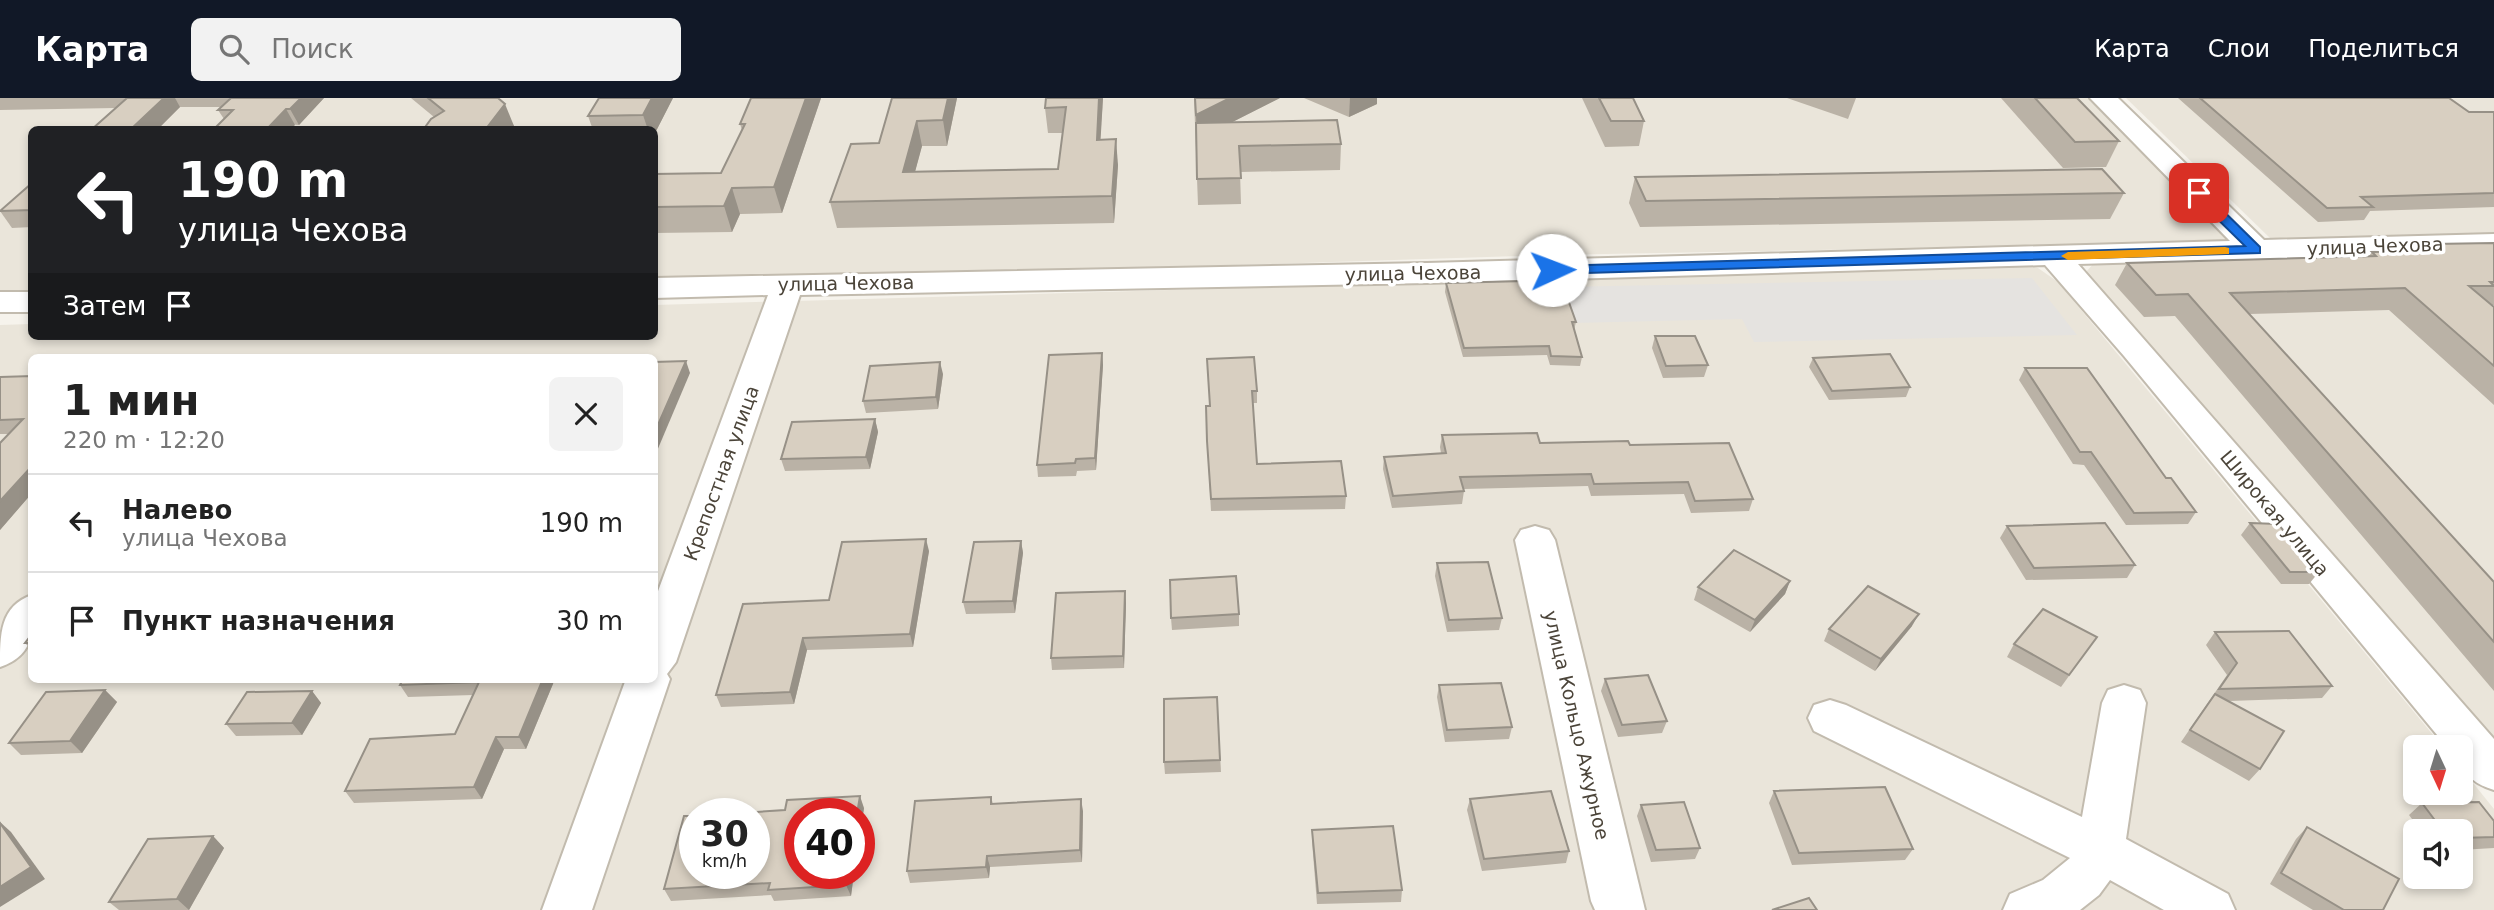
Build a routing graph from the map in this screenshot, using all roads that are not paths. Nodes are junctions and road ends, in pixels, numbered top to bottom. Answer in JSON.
{"nodes":[{"id":1,"x":2103,"y":98,"type":"edge"},
{"id":2,"x":2494,"y":243,"type":"edge"},
{"id":3,"x":2256,"y":250,"type":"junction"},
{"id":4,"x":2054,"y":256,"type":"junction"},
{"id":5,"x":788,"y":284,"type":"junction"},
{"id":6,"x":658,"y":288,"type":"edge"},
{"id":7,"x":0,"y":302,"type":"edge"},
{"id":8,"x":28,"y":302,"type":"edge"},
{"id":9,"x":1535,"y":540,"type":"dead end"},
{"id":10,"x":28,"y":615,"type":"edge"},
{"id":11,"x":0,"y":650,"type":"edge"},
{"id":12,"x":658,"y":651,"type":"edge"},
{"id":13,"x":647,"y":683,"type":"edge"},
{"id":14,"x":2124,"y":704,"type":"dead end"},
{"id":15,"x":1830,"y":718,"type":"dead end"},
{"id":16,"x":2494,"y":771,"type":"edge"},
{"id":17,"x":2100,"y":849,"type":"junction"},
{"id":18,"x":567,"y":910,"type":"edge"},
{"id":19,"x":1620,"y":910,"type":"edge"},
{"id":20,"x":2028,"y":910,"type":"edge"},
{"id":21,"x":2210,"y":910,"type":"edge"}],
"edges":[{"from":1,"to":3,"type":"street"},
{"from":2,"to":3,"type":"street","name":"улица Чехова"},
{"from":3,"to":4,"type":"street","name":"улица Чехова"},
{"from":4,"to":5,"type":"street","name":"улица Чехова"},
{"from":4,"to":16,"type":"street","name":"Широкая улица"},
{"from":5,"to":6,"type":"street","name":"улица Чехова"},
{"from":5,"to":12,"type":"street","name":"Крепостная улица"},
{"from":7,"to":8,"type":"street"},
{"from":9,"to":19,"type":"street","name":"улица Кольцо Ажурное"},
{"from":10,"to":11,"type":"street"},
{"from":13,"to":18,"type":"street"},
{"from":14,"to":17,"type":"street"},
{"from":15,"to":17,"type":"street"},
{"from":17,"to":20,"type":"street"},
{"from":17,"to":21,"type":"street"}]}
